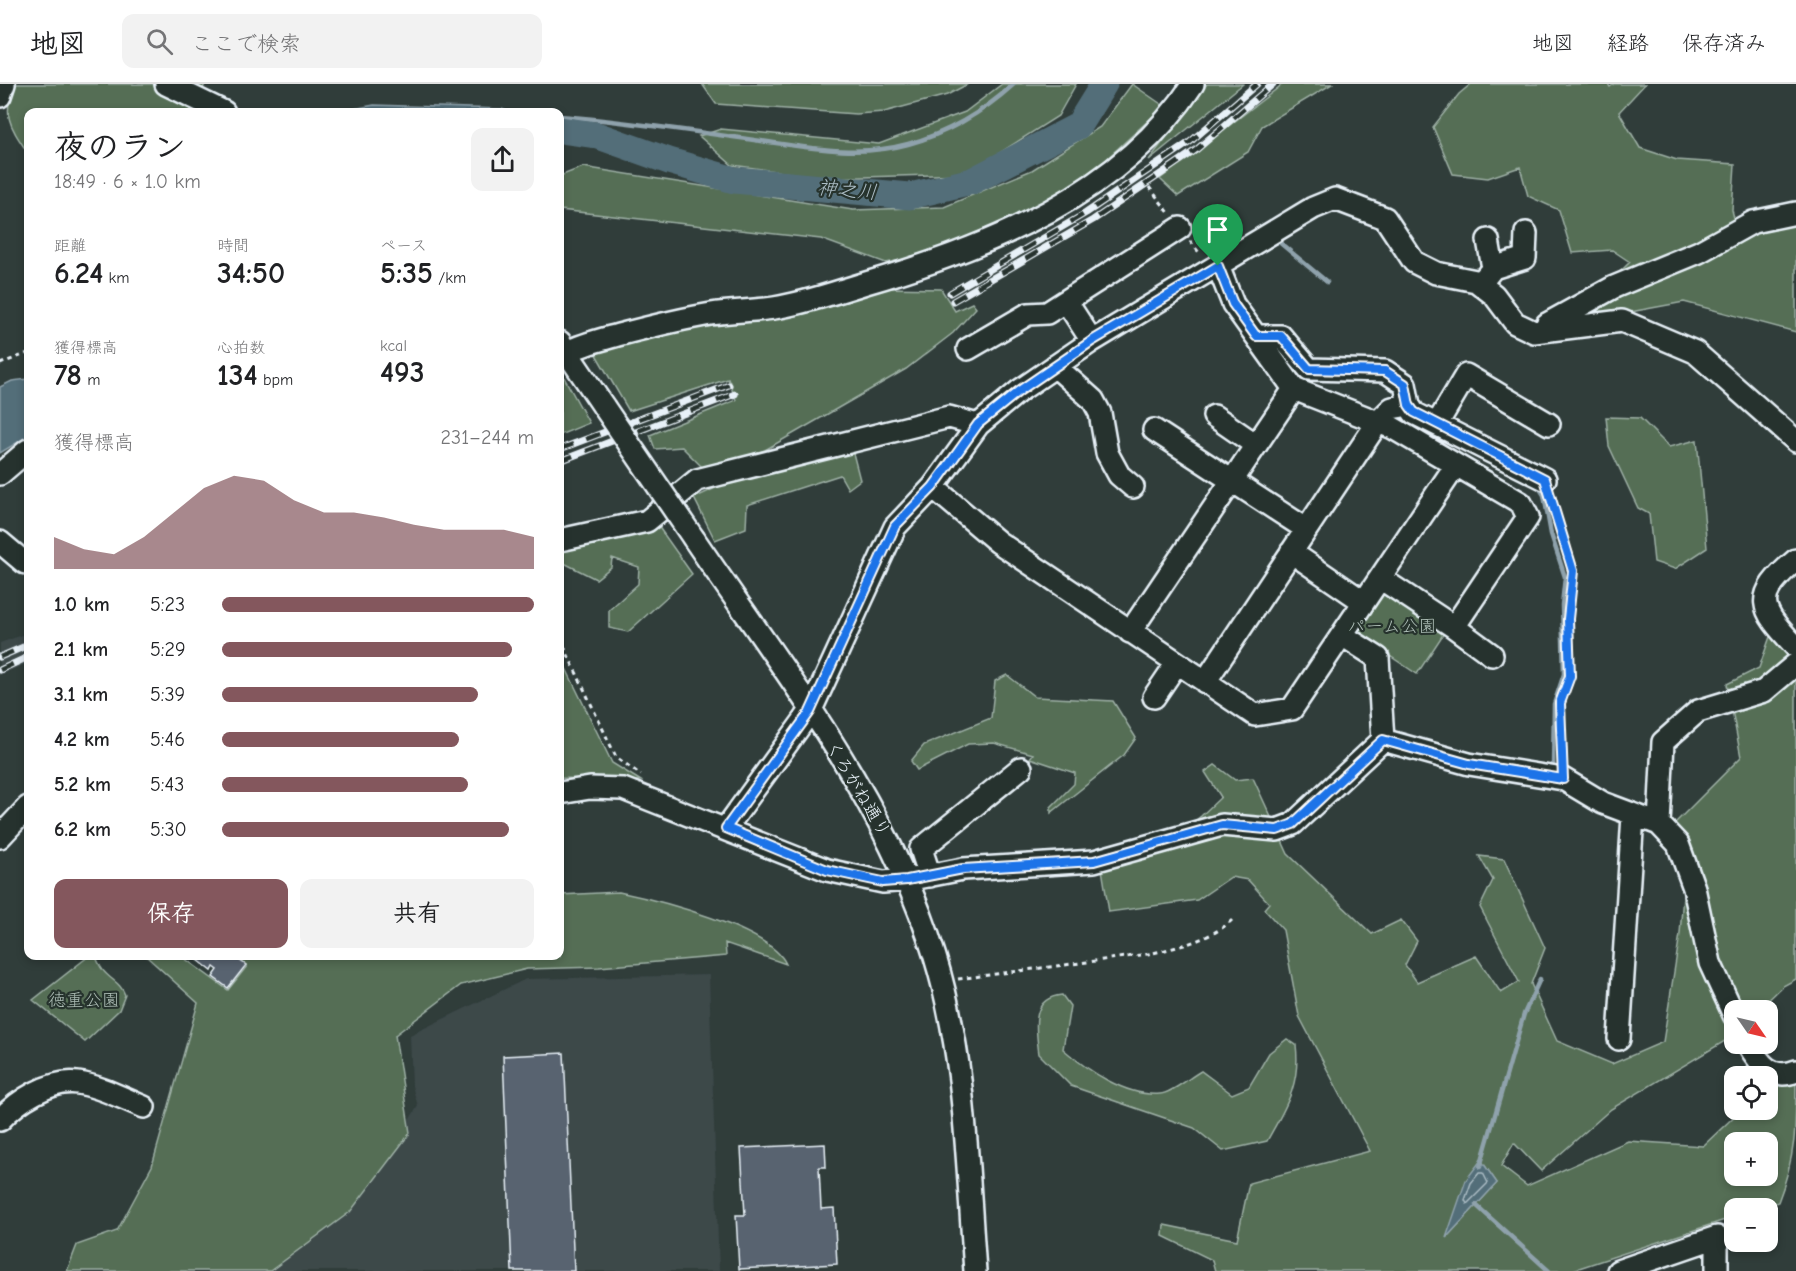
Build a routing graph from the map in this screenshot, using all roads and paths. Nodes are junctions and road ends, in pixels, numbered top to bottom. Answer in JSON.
{"nodes":[{"id":1,"x":4,"y":84,"type":"edge"},
{"id":2,"x":166,"y":84,"type":"edge"},
{"id":3,"x":1192,"y":84,"type":"edge"},
{"id":4,"x":0,"y":96,"type":"edge"},
{"id":5,"x":214,"y":108,"type":"edge"},
{"id":6,"x":1796,"y":213,"type":"edge"},
{"id":7,"x":1180,"y":228,"type":"dead end"},
{"id":8,"x":1526,"y":233,"type":"dead end"},
{"id":9,"x":1488,"y":240,"type":"dead end"},
{"id":10,"x":1218,"y":266,"type":"junction"},
{"id":11,"x":1486,"y":276,"type":"junction"},
{"id":12,"x":1066,"y":301,"type":"junction"},
{"id":13,"x":1534,"y":332,"type":"junction"},
{"id":14,"x":1256,"y":336,"type":"junction"},
{"id":15,"x":1092,"y":341,"type":"junction"},
{"id":16,"x":564,"y":347,"type":"edge"},
{"id":17,"x":564,"y":348,"type":"edge"},
{"id":18,"x":968,"y":349,"type":"dead end"},
{"id":19,"x":24,"y":355,"type":"edge"},
{"id":20,"x":0,"y":364,"type":"edge"},
{"id":21,"x":1055,"y":366,"type":"junction"},
{"id":22,"x":1294,"y":389,"type":"junction"},
{"id":23,"x":1395,"y":410,"type":"junction"},
{"id":24,"x":1214,"y":416,"type":"dead end"},
{"id":25,"x":978,"y":424,"type":"junction"},
{"id":26,"x":1437,"y":424,"type":"junction"},
{"id":27,"x":1549,"y":424,"type":"dead end"},
{"id":28,"x":1154,"y":430,"type":"dead end"},
{"id":29,"x":1796,"y":441,"type":"edge"},
{"id":30,"x":1256,"y":445,"type":"junction"},
{"id":31,"x":24,"y":453,"type":"edge"},
{"id":32,"x":1456,"y":465,"type":"junction"},
{"id":33,"x":0,"y":474,"type":"edge"},
{"id":34,"x":1545,"y":479,"type":"joint"},
{"id":35,"x":1232,"y":481,"type":"junction"},
{"id":36,"x":933,"y":487,"type":"junction"},
{"id":37,"x":1132,"y":488,"type":"dead end"},
{"id":38,"x":1306,"y":529,"type":"junction"},
{"id":39,"x":564,"y":539,"type":"edge"},
{"id":40,"x":0,"y":542,"type":"edge"},
{"id":41,"x":1291,"y":552,"type":"junction"},
{"id":42,"x":1796,"y":560,"type":"edge"},
{"id":43,"x":24,"y":562,"type":"edge"},
{"id":44,"x":1380,"y":578,"type":"junction"},
{"id":45,"x":1364,"y":602,"type":"junction"},
{"id":46,"x":1454,"y":627,"type":"junction"},
{"id":47,"x":1130,"y":632,"type":"junction"},
{"id":48,"x":1342,"y":635,"type":"junction"},
{"id":49,"x":564,"y":646,"type":"edge"},
{"id":50,"x":1796,"y":647,"type":"edge"},
{"id":51,"x":1492,"y":655,"type":"dead end"},
{"id":52,"x":1176,"y":663,"type":"junction"},
{"id":53,"x":1796,"y":664,"type":"edge"},
{"id":54,"x":1205,"y":682,"type":"junction"},
{"id":55,"x":1154,"y":697,"type":"dead end"},
{"id":56,"x":810,"y":712,"type":"junction"},
{"id":57,"x":1383,"y":740,"type":"junction"},
{"id":58,"x":1021,"y":768,"type":"dead end"},
{"id":59,"x":644,"y":777,"type":"dead end"},
{"id":60,"x":1563,"y":779,"type":"junction"},
{"id":61,"x":564,"y":792,"type":"edge"},
{"id":62,"x":24,"y":811,"type":"edge"},
{"id":63,"x":1634,"y":815,"type":"junction"},
{"id":64,"x":1659,"y":824,"type":"junction"},
{"id":65,"x":726,"y":828,"type":"junction"},
{"id":66,"x":0,"y":837,"type":"edge"},
{"id":67,"x":930,"y":876,"type":"junction"},
{"id":68,"x":907,"y":880,"type":"junction"},
{"id":69,"x":1232,"y":920,"type":"dead end"},
{"id":70,"x":942,"y":982,"type":"junction"},
{"id":71,"x":1727,"y":1000,"type":"edge"},
{"id":72,"x":1619,"y":1039,"type":"dead end"},
{"id":73,"x":1757,"y":1054,"type":"edge"},
{"id":74,"x":1796,"y":1071,"type":"edge"},
{"id":75,"x":144,"y":1107,"type":"dead end"},
{"id":76,"x":0,"y":1120,"type":"edge"},
{"id":77,"x":975,"y":1271,"type":"edge"},
{"id":78,"x":1618,"y":1271,"type":"edge"},
{"id":79,"x":1717,"y":1271,"type":"edge"}],
"edges":[{"from":1,"to":4,"type":"street"},
{"from":2,"to":5,"type":"street"},
{"from":3,"to":16,"type":"street"},
{"from":6,"to":13,"type":"street"},
{"from":7,"to":12,"type":"street"},
{"from":8,"to":11,"type":"street"},
{"from":9,"to":11,"type":"street"},
{"from":10,"to":11,"type":"street"},
{"from":10,"to":14,"type":"street"},
{"from":10,"to":15,"type":"street"},
{"from":11,"to":13,"type":"street"},
{"from":12,"to":15,"type":"street"},
{"from":12,"to":18,"type":"street"},
{"from":13,"to":29,"type":"street"},
{"from":14,"to":22,"type":"street"},
{"from":14,"to":23,"type":"street"},
{"from":15,"to":21,"type":"street"},
{"from":17,"to":56,"type":"street","name":"くろがね通り","bridge":true},
{"from":19,"to":20,"type":"path"},
{"from":21,"to":25,"type":"street"},
{"from":21,"to":37,"type":"street"},
{"from":22,"to":23,"type":"street"},
{"from":22,"to":30,"type":"street"},
{"from":23,"to":26,"type":"street"},
{"from":23,"to":32,"type":"street"},
{"from":23,"to":38,"type":"street"},
{"from":24,"to":30,"type":"street"},
{"from":25,"to":36,"type":"street"},
{"from":25,"to":39,"type":"street"},
{"from":26,"to":27,"type":"street"},
{"from":26,"to":34,"type":"street"},
{"from":28,"to":35,"type":"street"},
{"from":30,"to":35,"type":"street"},
{"from":31,"to":33,"type":"street"},
{"from":32,"to":44,"type":"street"},
{"from":32,"to":46,"type":"street"},
{"from":34,"to":60,"type":"path"},
{"from":35,"to":38,"type":"street"},
{"from":35,"to":47,"type":"street"},
{"from":36,"to":47,"type":"street"},
{"from":36,"to":56,"type":"street"},
{"from":38,"to":41,"type":"street"},
{"from":40,"to":43,"type":"street"},
{"from":41,"to":45,"type":"street"},
{"from":41,"to":54,"type":"street"},
{"from":42,"to":50,"type":"street"},
{"from":44,"to":45,"type":"street"},
{"from":44,"to":46,"type":"street"},
{"from":45,"to":48,"type":"street"},
{"from":46,"to":51,"type":"street"},
{"from":47,"to":52,"type":"street"},
{"from":48,"to":54,"type":"street"},
{"from":48,"to":57,"type":"street"},
{"from":49,"to":59,"type":"path"},
{"from":52,"to":54,"type":"street"},
{"from":52,"to":55,"type":"street"},
{"from":53,"to":64,"type":"street"},
{"from":56,"to":65,"type":"street"},
{"from":56,"to":68,"type":"street","name":"くろがね通り"},
{"from":57,"to":60,"type":"street"},
{"from":57,"to":67,"type":"street"},
{"from":58,"to":67,"type":"street"},
{"from":60,"to":63,"type":"street"},
{"from":61,"to":65,"type":"street"},
{"from":62,"to":66,"type":"street"},
{"from":63,"to":64,"type":"street"},
{"from":63,"to":72,"type":"street"},
{"from":64,"to":71,"type":"street"},
{"from":65,"to":68,"type":"street"},
{"from":67,"to":68,"type":"street"},
{"from":68,"to":70,"type":"street","name":"くろがね通り"},
{"from":69,"to":70,"type":"path"},
{"from":70,"to":77,"type":"street","name":"くろがね通り"},
{"from":73,"to":74,"type":"street"},
{"from":75,"to":76,"type":"street"},
{"from":78,"to":79,"type":"street"}]}
